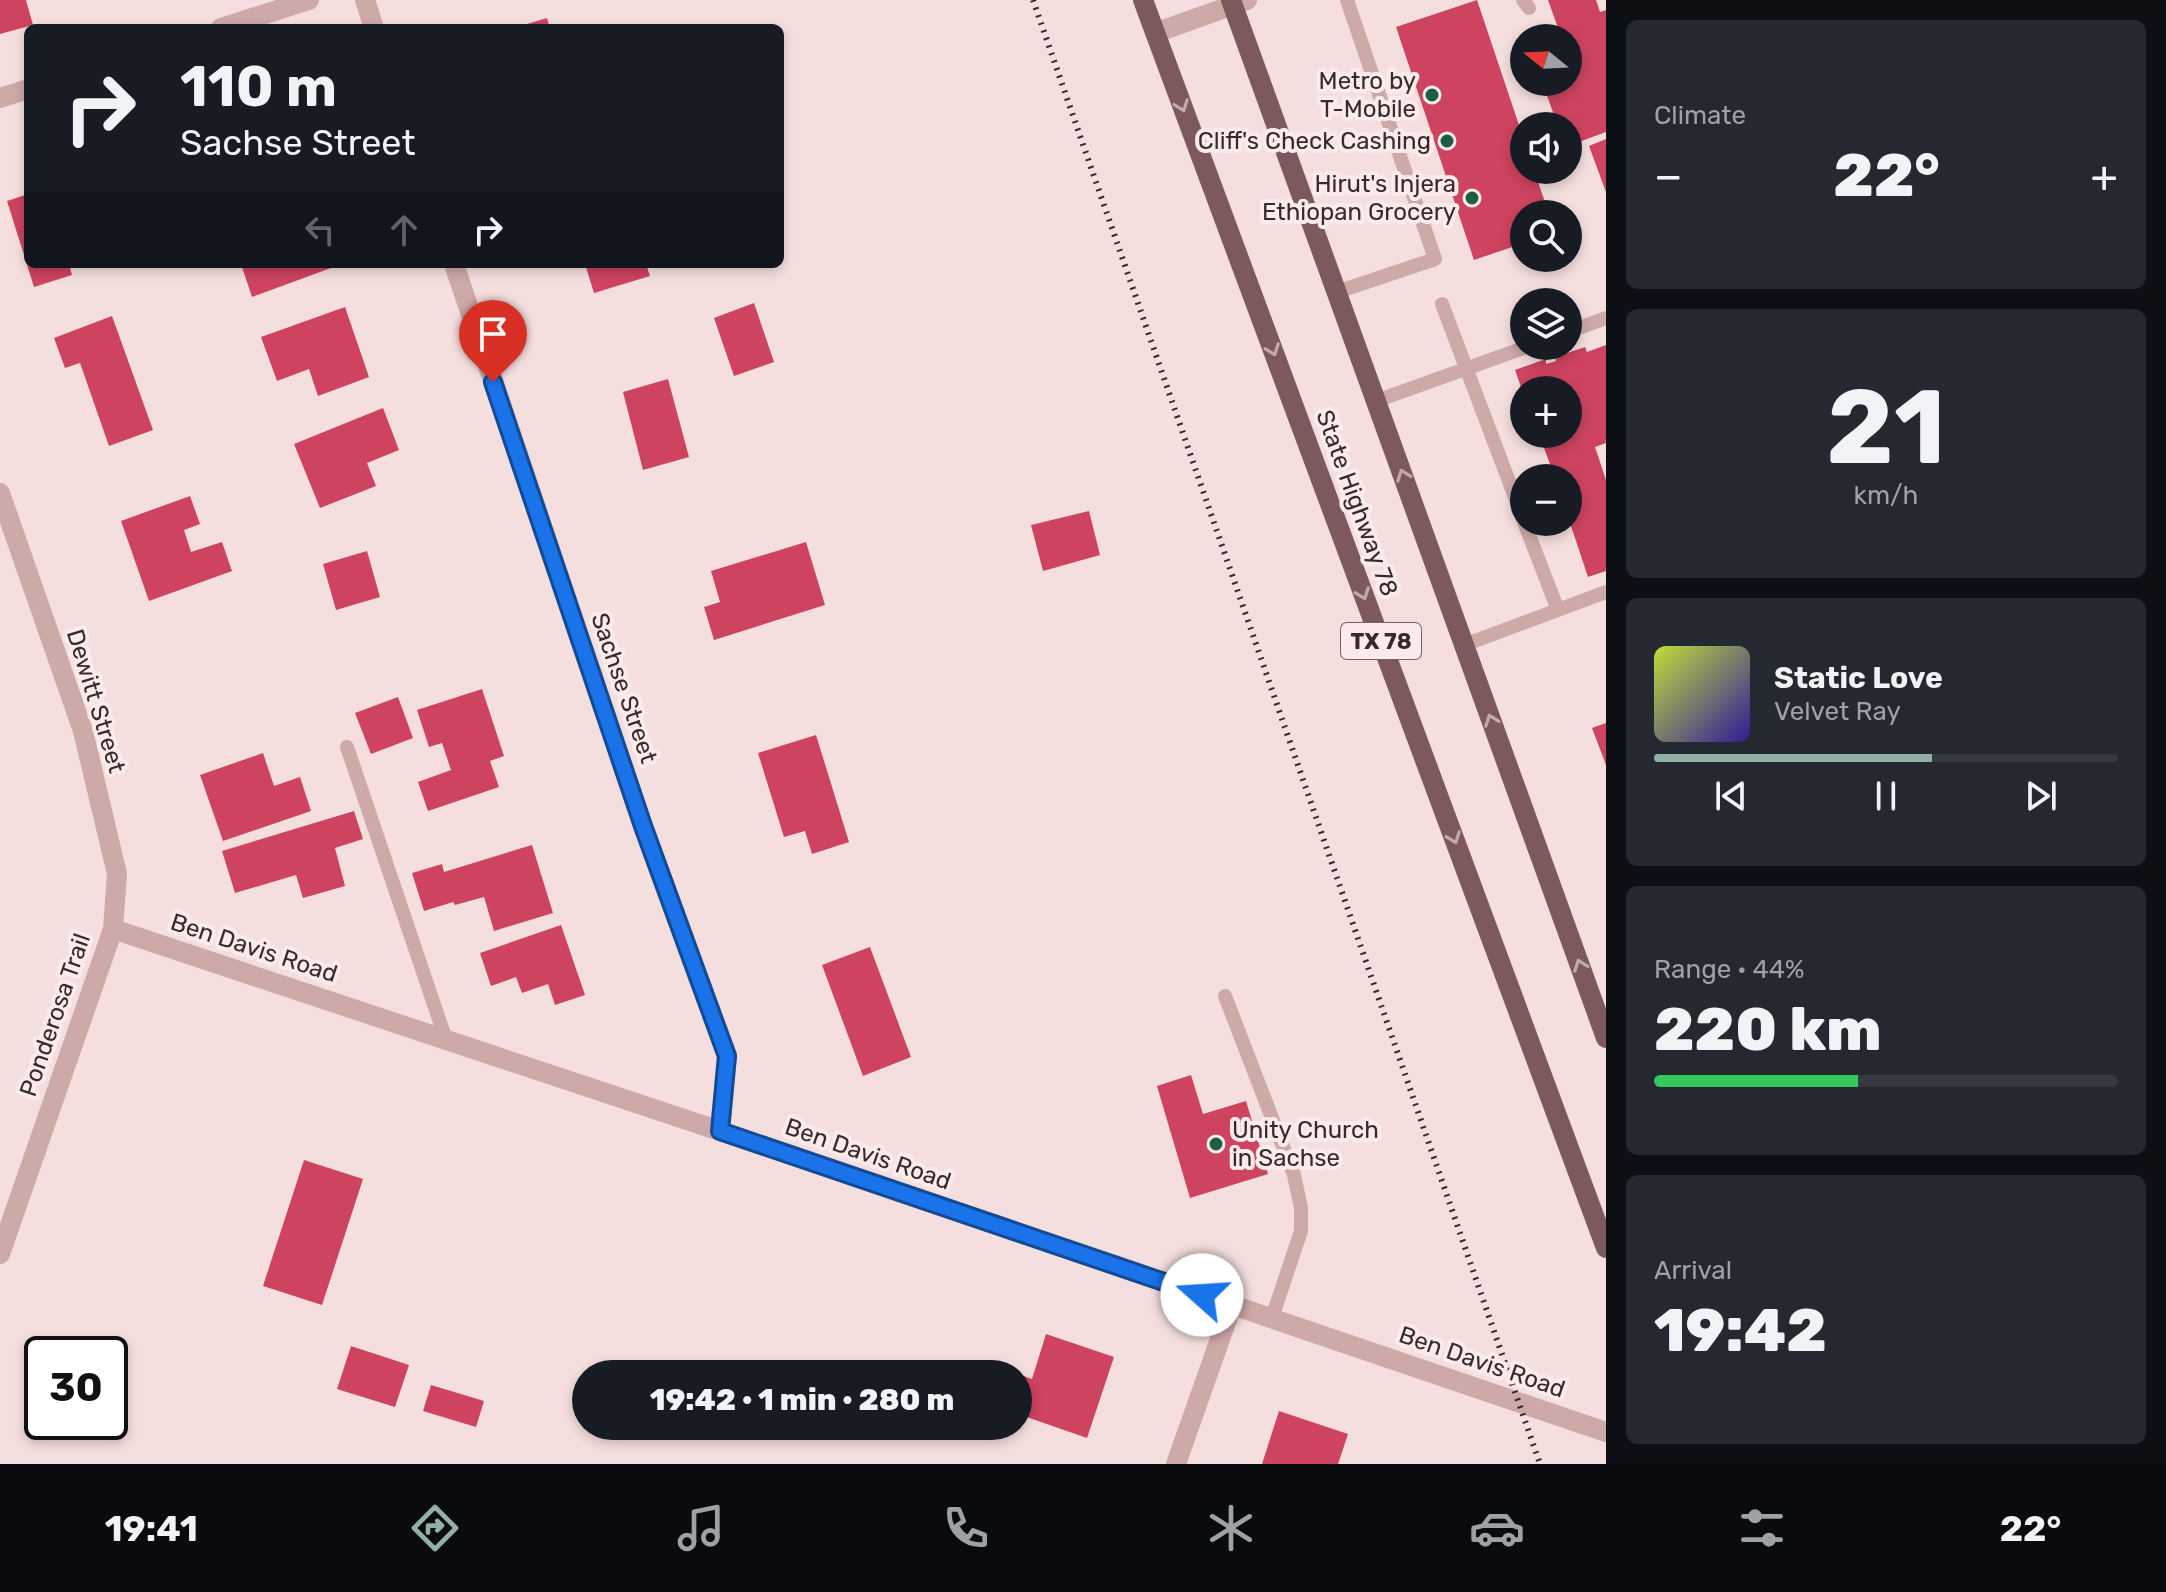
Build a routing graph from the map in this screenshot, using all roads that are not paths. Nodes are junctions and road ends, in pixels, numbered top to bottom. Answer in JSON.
{"nodes":[{"id":1,"x":309,"y":0,"type":"edge"},
{"id":2,"x":365,"y":0,"type":"edge"},
{"id":3,"x":1143,"y":0,"type":"edge"},
{"id":4,"x":1347,"y":0,"type":"edge"},
{"id":5,"x":1237,"y":2,"type":"edge"},
{"id":6,"x":234,"y":24,"type":"edge"},
{"id":7,"x":373,"y":24,"type":"edge"},
{"id":8,"x":1155,"y":33,"type":"junction"},
{"id":9,"x":24,"y":90,"type":"edge"},
{"id":10,"x":0,"y":98,"type":"edge"},
{"id":11,"x":455,"y":268,"type":"edge"},
{"id":12,"x":1337,"y":292,"type":"junction"},
{"id":13,"x":1442,"y":304,"type":"dead end"},
{"id":14,"x":1606,"y":318,"type":"edge"},
{"id":15,"x":1582,"y":327,"type":"edge"},
{"id":16,"x":1510,"y":353,"type":"edge"},
{"id":17,"x":1466,"y":368,"type":"junction"},
{"id":18,"x":1376,"y":401,"type":"junction"},
{"id":19,"x":1510,"y":485,"type":"edge"},
{"id":20,"x":0,"y":493,"type":"edge"},
{"id":21,"x":1529,"y":536,"type":"edge"},
{"id":22,"x":1606,"y":592,"type":"edge"},
{"id":23,"x":1558,"y":610,"type":"junction"},
{"id":24,"x":1464,"y":645,"type":"junction"},
{"id":25,"x":347,"y":747,"type":"dead end"},
{"id":26,"x":113,"y":929,"type":"junction"},
{"id":27,"x":1225,"y":996,"type":"dead end"},
{"id":28,"x":1606,"y":1038,"type":"edge"},
{"id":29,"x":446,"y":1040,"type":"junction"},
{"id":30,"x":720,"y":1131,"type":"junction"},
{"id":31,"x":1606,"y":1248,"type":"edge"},
{"id":32,"x":0,"y":1254,"type":"edge"},
{"id":33,"x":1232,"y":1305,"type":"junction"},
{"id":34,"x":1272,"y":1318,"type":"junction"},
{"id":35,"x":1606,"y":1432,"type":"edge"},
{"id":36,"x":1176,"y":1464,"type":"edge"}],
"edges":[{"from":1,"to":6,"type":"street"},
{"from":2,"to":7,"type":"street"},
{"from":3,"to":8,"type":"main road","name":"State Highway 78","number":"TX 78"},
{"from":4,"to":12,"type":"lane"},
{"from":5,"to":8,"type":"street"},
{"from":5,"to":12,"type":"main road","number":"TX 78"},
{"from":8,"to":31,"type":"main road","name":"State Highway 78","number":"TX 78","one_way":true},
{"from":9,"to":10,"type":"street"},
{"from":11,"to":30,"type":"street","name":"Sachse Street"},
{"from":12,"to":18,"type":"main road","number":"TX 78"},
{"from":13,"to":17,"type":"lane"},
{"from":14,"to":15,"type":"lane"},
{"from":16,"to":17,"type":"lane"},
{"from":17,"to":18,"type":"lane"},
{"from":17,"to":19,"type":"lane"},
{"from":24,"to":18,"type":"main road","number":"TX 78","one_way":true},
{"from":20,"to":26,"type":"street","name":"Dewitt Street"},
{"from":21,"to":23,"type":"lane"},
{"from":22,"to":23,"type":"lane"},
{"from":23,"to":24,"type":"lane"},
{"from":28,"to":24,"type":"main road","number":"TX 78","one_way":true},
{"from":25,"to":29,"type":"lane"},
{"from":26,"to":29,"type":"street","name":"Ben Davis Road"},
{"from":26,"to":32,"type":"street","name":"Ponderosa Trail"},
{"from":27,"to":34,"type":"lane"},
{"from":29,"to":30,"type":"street","name":"Ben Davis Road"},
{"from":30,"to":33,"type":"street","name":"Ben Davis Road"},
{"from":33,"to":34,"type":"street","name":"Ben Davis Road"},
{"from":33,"to":36,"type":"street"},
{"from":34,"to":35,"type":"street","name":"Ben Davis Road"}]}
